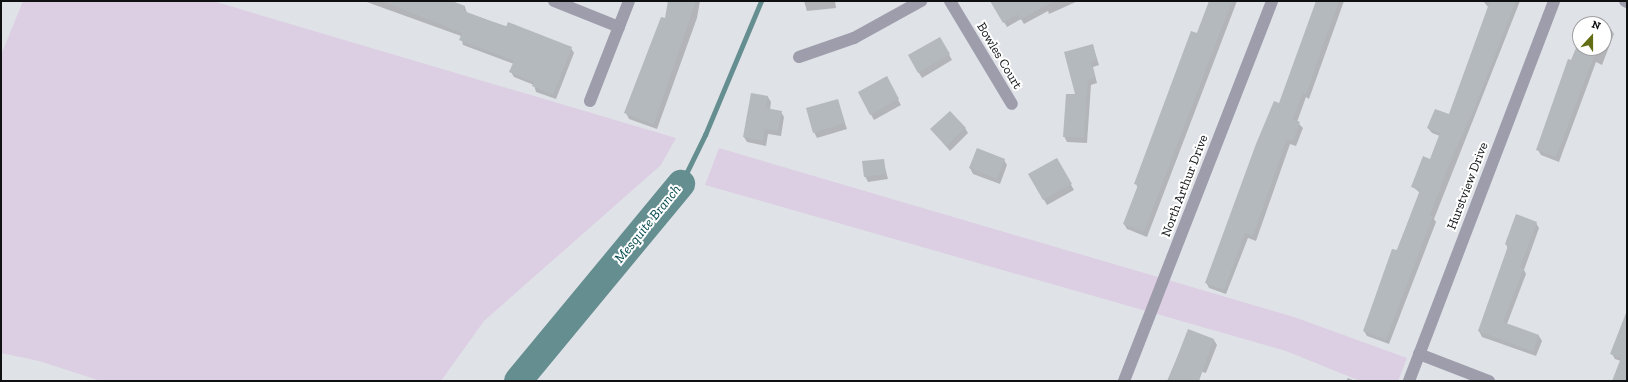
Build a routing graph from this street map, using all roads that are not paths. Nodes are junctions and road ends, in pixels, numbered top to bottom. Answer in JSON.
{"nodes":[{"id":1,"x":554,"y":1,"type":"edge"},
{"id":2,"x":629,"y":1,"type":"edge"},
{"id":3,"x":922,"y":1,"type":"edge"},
{"id":4,"x":950,"y":1,"type":"edge"},
{"id":5,"x":1272,"y":1,"type":"edge"},
{"id":6,"x":1554,"y":1,"type":"edge"},
{"id":7,"x":619,"y":27,"type":"junction"},
{"id":8,"x":799,"y":58,"type":"dead end"},
{"id":9,"x":590,"y":101,"type":"dead end"},
{"id":10,"x":1012,"y":104,"type":"dead end"},
{"id":11,"x":1419,"y":354,"type":"junction"},
{"id":12,"x":1124,"y":381,"type":"edge"},
{"id":13,"x":1409,"y":381,"type":"edge"},
{"id":14,"x":1489,"y":381,"type":"edge"}],
"edges":[{"from":1,"to":7,"type":"street"},
{"from":2,"to":7,"type":"street"},
{"from":3,"to":8,"type":"street"},
{"from":4,"to":10,"type":"street","name":"Bowles Court"},
{"from":5,"to":12,"type":"street","name":"North Arthur Drive"},
{"from":6,"to":11,"type":"street","name":"Hurstview Drive"},
{"from":7,"to":9,"type":"street"},
{"from":11,"to":13,"type":"street","name":"Hurstview Drive"},
{"from":11,"to":14,"type":"street"}]}
